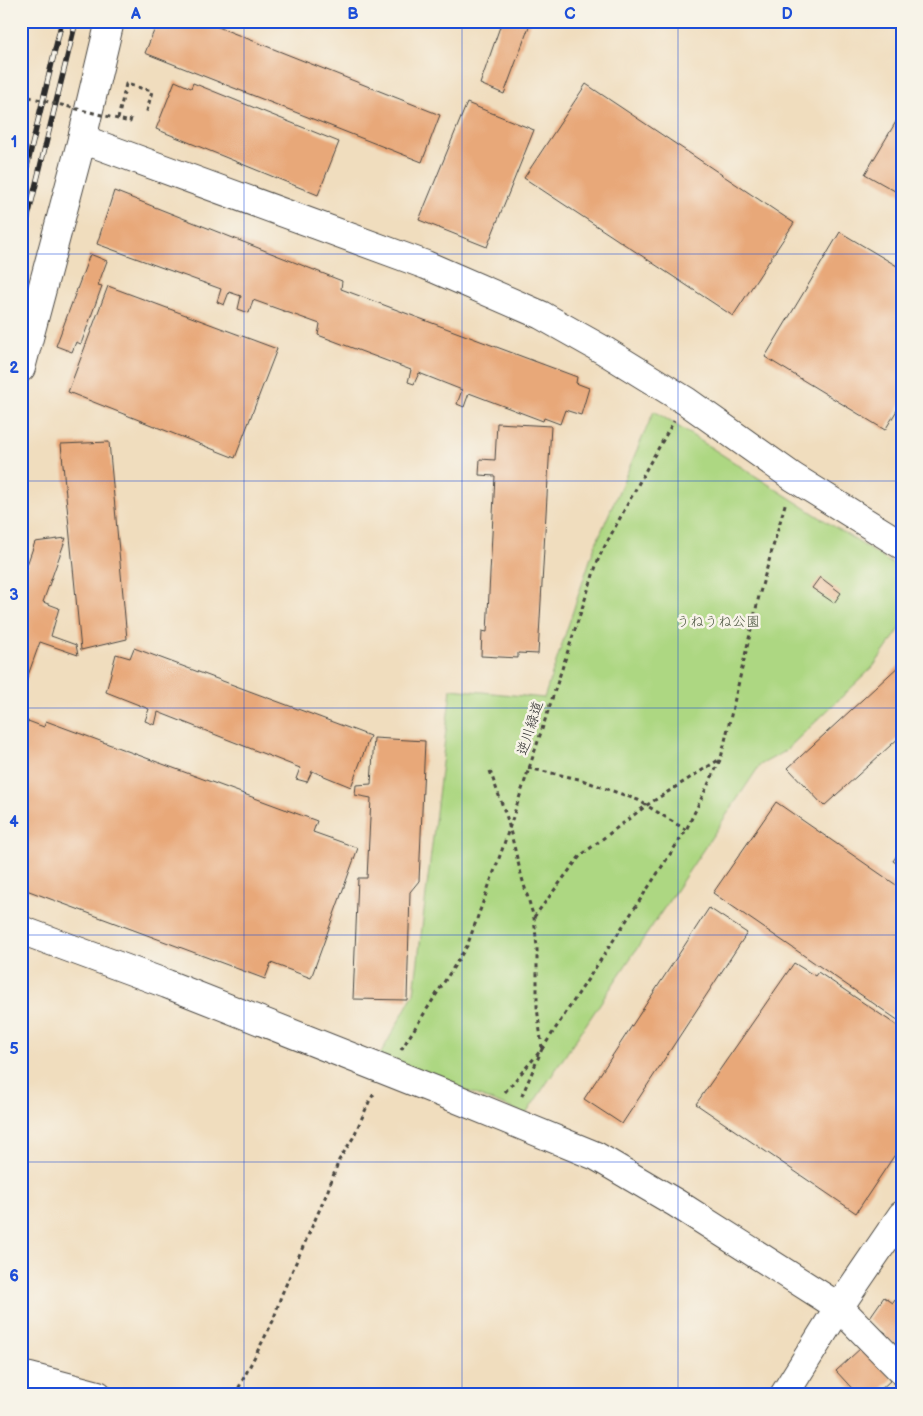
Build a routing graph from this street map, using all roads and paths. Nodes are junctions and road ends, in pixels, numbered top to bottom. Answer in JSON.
{"nodes":[{"id":1,"x":22,"y":21,"type":"edge"},
{"id":2,"x":110,"y":21,"type":"edge"},
{"id":3,"x":21,"y":27,"type":"edge"},
{"id":4,"x":21,"y":95,"type":"edge"},
{"id":5,"x":146,"y":115,"type":"dead end"},
{"id":6,"x":132,"y":118,"type":"dead end"},
{"id":7,"x":118,"y":119,"type":"junction"},
{"id":8,"x":82,"y":139,"type":"junction"},
{"id":9,"x":21,"y":368,"type":"edge"},
{"id":10,"x":686,"y":401,"type":"junction"},
{"id":11,"x":793,"y":477,"type":"junction"},
{"id":12,"x":902,"y":544,"type":"edge"},
{"id":13,"x":721,"y":758,"type":"junction"},
{"id":14,"x":528,"y":768,"type":"junction"},
{"id":15,"x":490,"y":771,"type":"dead end"},
{"id":16,"x":647,"y":805,"type":"junction"},
{"id":17,"x":510,"y":827,"type":"junction"},
{"id":18,"x":686,"y":830,"type":"junction"},
{"id":19,"x":534,"y":918,"type":"junction"},
{"id":20,"x":21,"y":930,"type":"edge"},
{"id":21,"x":542,"y":1049,"type":"junction"},
{"id":22,"x":400,"y":1052,"type":"dead end"},
{"id":23,"x":377,"y":1089,"type":"dead end"},
{"id":24,"x":500,"y":1116,"type":"junction"},
{"id":25,"x":902,"y":1214,"type":"edge"},
{"id":26,"x":839,"y":1307,"type":"junction"},
{"id":27,"x":902,"y":1371,"type":"edge"},
{"id":28,"x":21,"y":1376,"type":"edge"},
{"id":29,"x":98,"y":1395,"type":"edge"},
{"id":30,"x":234,"y":1395,"type":"edge"},
{"id":31,"x":784,"y":1395,"type":"edge"}],
"edges":[{"from":1,"to":3,"type":"path"},
{"from":2,"to":8,"type":"street"},
{"from":4,"to":7,"type":"path","bridge":true},
{"from":5,"to":7,"type":"path"},
{"from":6,"to":7,"type":"path","bridge":true},
{"from":8,"to":9,"type":"street"},
{"from":8,"to":10,"type":"street"},
{"from":10,"to":11,"type":"street"},
{"from":10,"to":14,"type":"path","name":"逆川緑道"},
{"from":11,"to":12,"type":"street"},
{"from":11,"to":13,"type":"path"},
{"from":13,"to":16,"type":"path"},
{"from":13,"to":18,"type":"path"},
{"from":14,"to":16,"type":"path"},
{"from":14,"to":17,"type":"path","name":"逆川緑道"},
{"from":15,"to":17,"type":"path"},
{"from":16,"to":18,"type":"path"},
{"from":16,"to":19,"type":"path"},
{"from":17,"to":19,"type":"path"},
{"from":17,"to":22,"type":"path","name":"逆川緑道"},
{"from":18,"to":21,"type":"path"},
{"from":19,"to":21,"type":"path"},
{"from":20,"to":24,"type":"street"},
{"from":21,"to":24,"type":"path"},
{"from":21,"to":24,"type":"path"},
{"from":23,"to":30,"type":"path"},
{"from":24,"to":26,"type":"street"},
{"from":25,"to":26,"type":"street"},
{"from":26,"to":27,"type":"street"},
{"from":26,"to":31,"type":"street"},
{"from":28,"to":29,"type":"street"}]}
